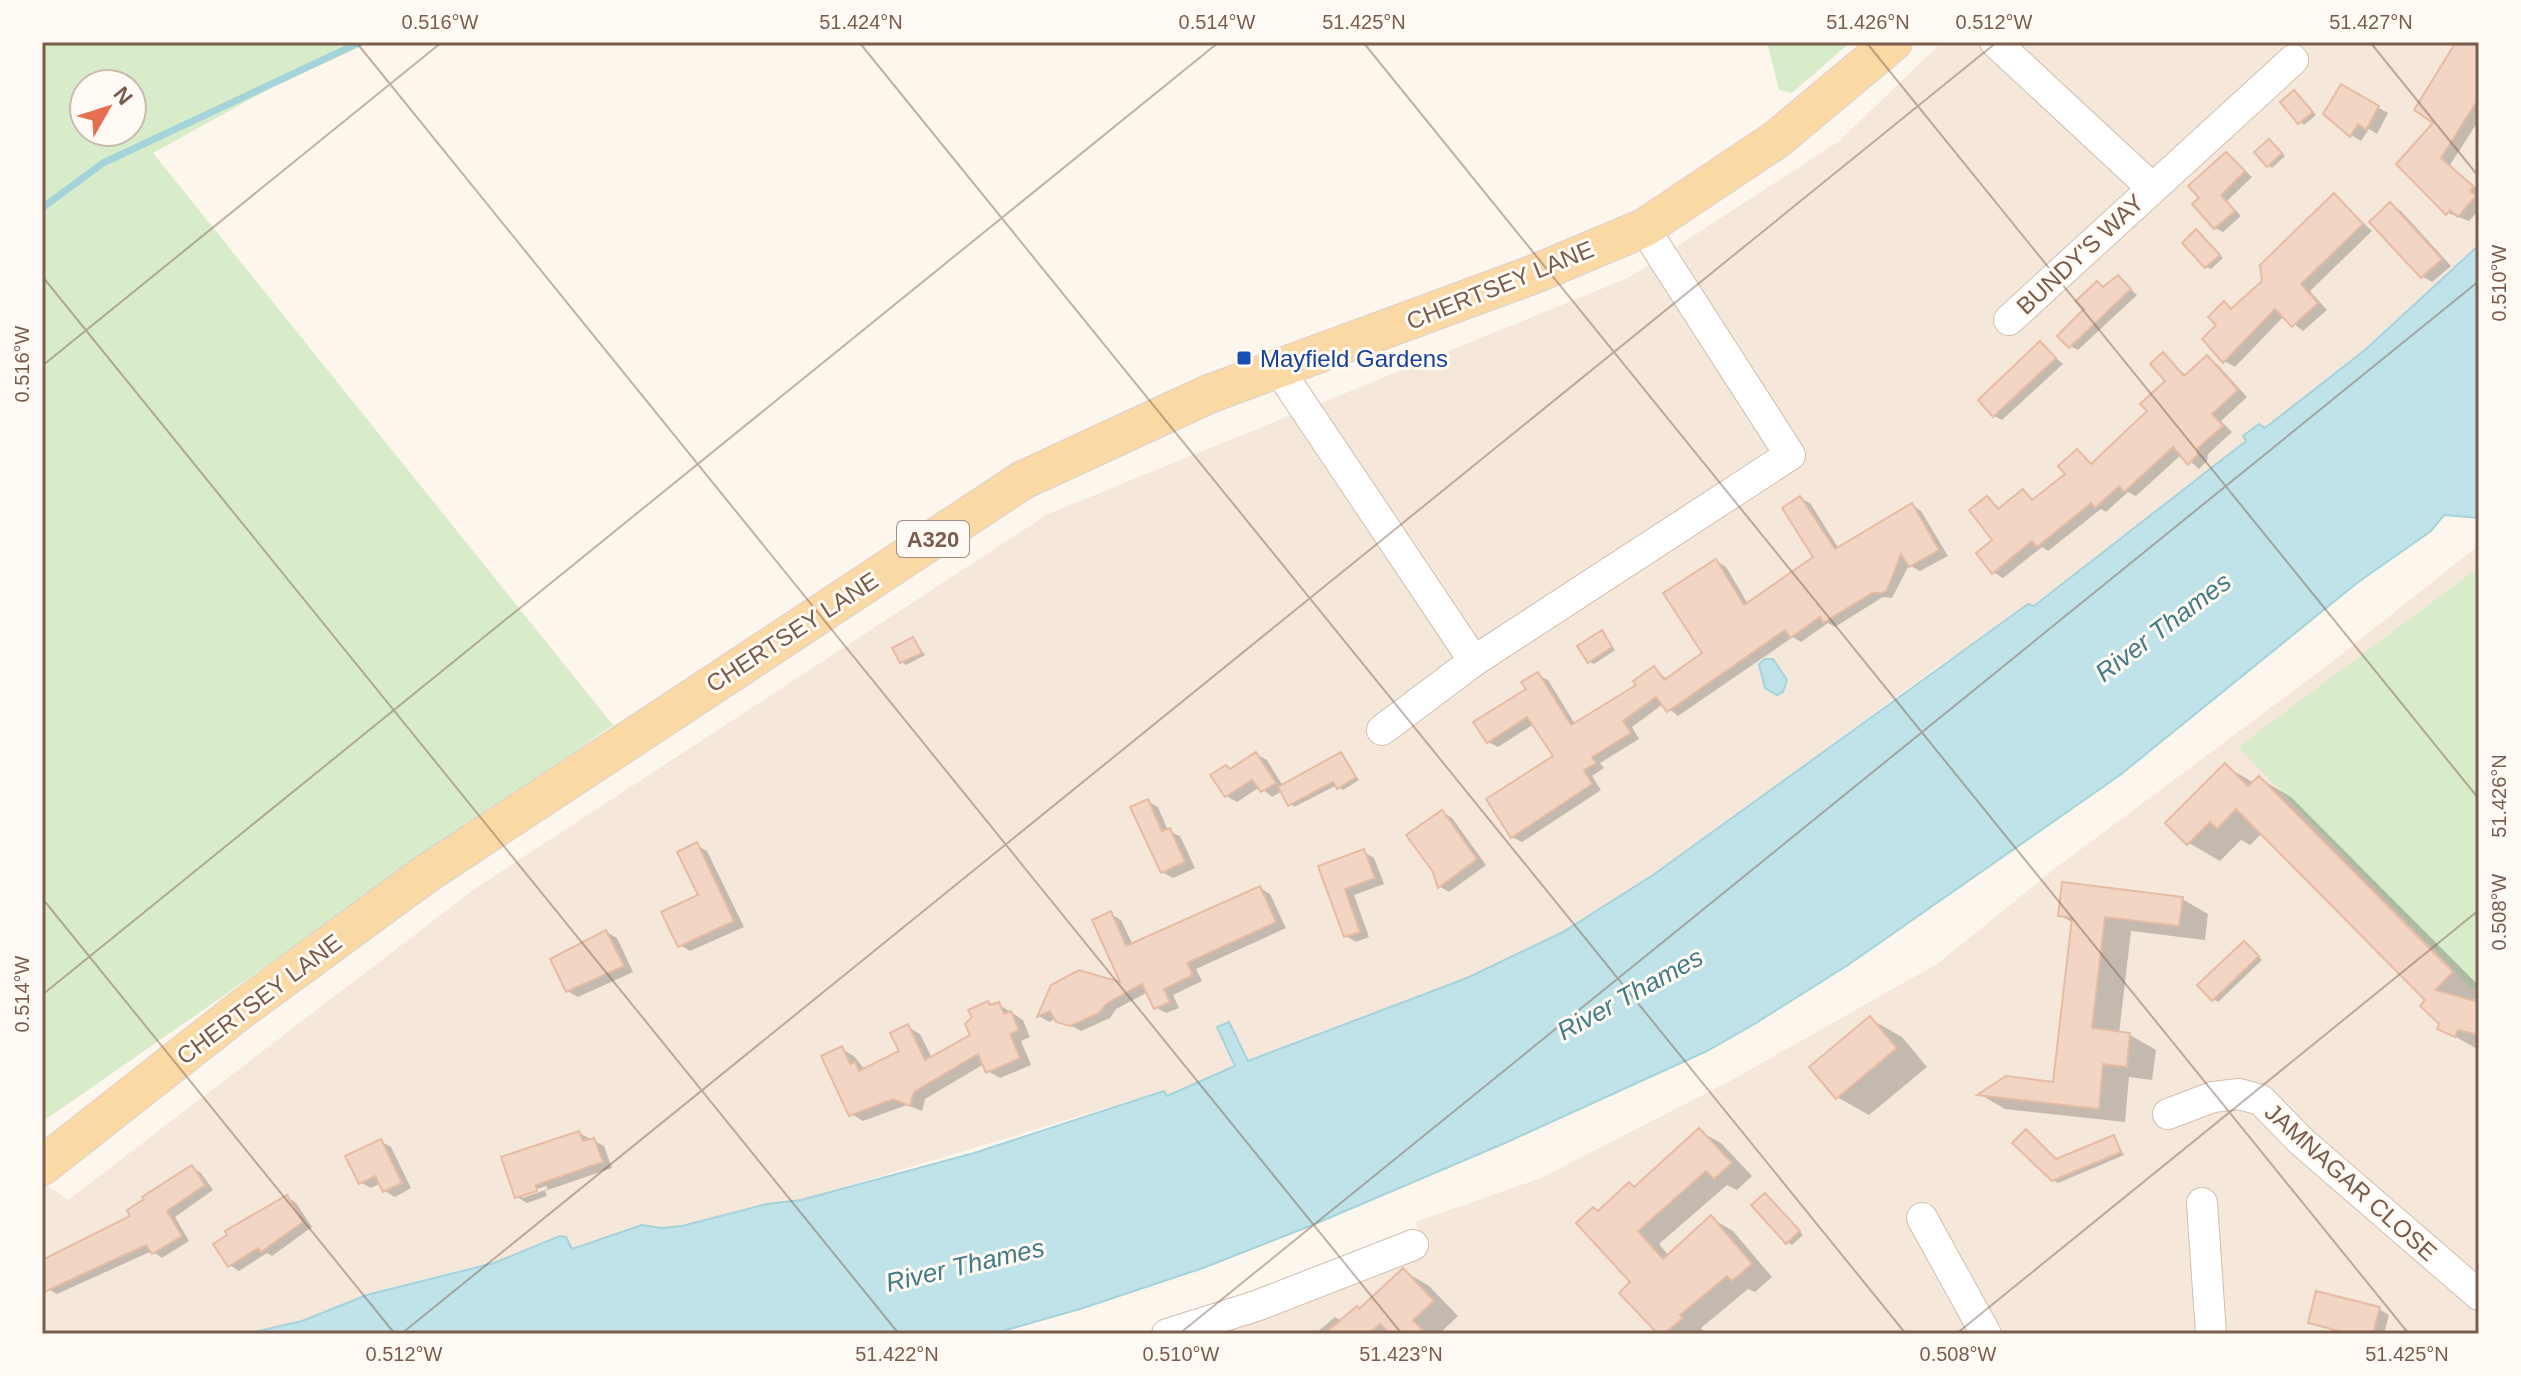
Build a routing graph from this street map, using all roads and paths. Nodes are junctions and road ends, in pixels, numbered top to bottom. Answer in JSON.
{"nodes":[{"id":1,"x":1893,"y":42,"type":"edge"},
{"id":2,"x":1995,"y":42,"type":"edge"},
{"id":3,"x":2293,"y":60,"type":"dead end"},
{"id":4,"x":2151,"y":187,"type":"junction"},
{"id":5,"x":1644,"y":228,"type":"junction"},
{"id":6,"x":2009,"y":320,"type":"dead end"},
{"id":7,"x":1279,"y":370,"type":"junction"},
{"id":8,"x":1474,"y":661,"type":"junction"},
{"id":9,"x":1382,"y":730,"type":"dead end"},
{"id":10,"x":2168,"y":1114,"type":"dead end"},
{"id":11,"x":42,"y":1166,"type":"edge"},
{"id":12,"x":2202,"y":1203,"type":"dead end"},
{"id":13,"x":1922,"y":1218,"type":"dead end"},
{"id":14,"x":1413,"y":1245,"type":"dead end"},
{"id":15,"x":2479,"y":1295,"type":"edge"},
{"id":16,"x":1167,"y":1334,"type":"edge"},
{"id":17,"x":1986,"y":1334,"type":"edge"},
{"id":18,"x":2211,"y":1334,"type":"edge"}],
"edges":[{"from":1,"to":5,"type":"main road","name":"CHERTSEY LANE","number":"A320"},
{"from":2,"to":4,"type":"street","name":"BUNDY'S WAY"},
{"from":3,"to":4,"type":"street","name":"BUNDY'S WAY"},
{"from":4,"to":6,"type":"street","name":"BUNDY'S WAY"},
{"from":5,"to":7,"type":"main road","name":"CHERTSEY LANE","number":"A320"},
{"from":5,"to":8,"type":"street"},
{"from":7,"to":8,"type":"street"},
{"from":7,"to":11,"type":"main road","name":"CHERTSEY LANE","number":"A320"},
{"from":8,"to":9,"type":"street"},
{"from":10,"to":15,"type":"street","name":"JAMNAGAR CLOSE"},
{"from":12,"to":18,"type":"street"},
{"from":13,"to":17,"type":"street"},
{"from":14,"to":16,"type":"street"}]}
